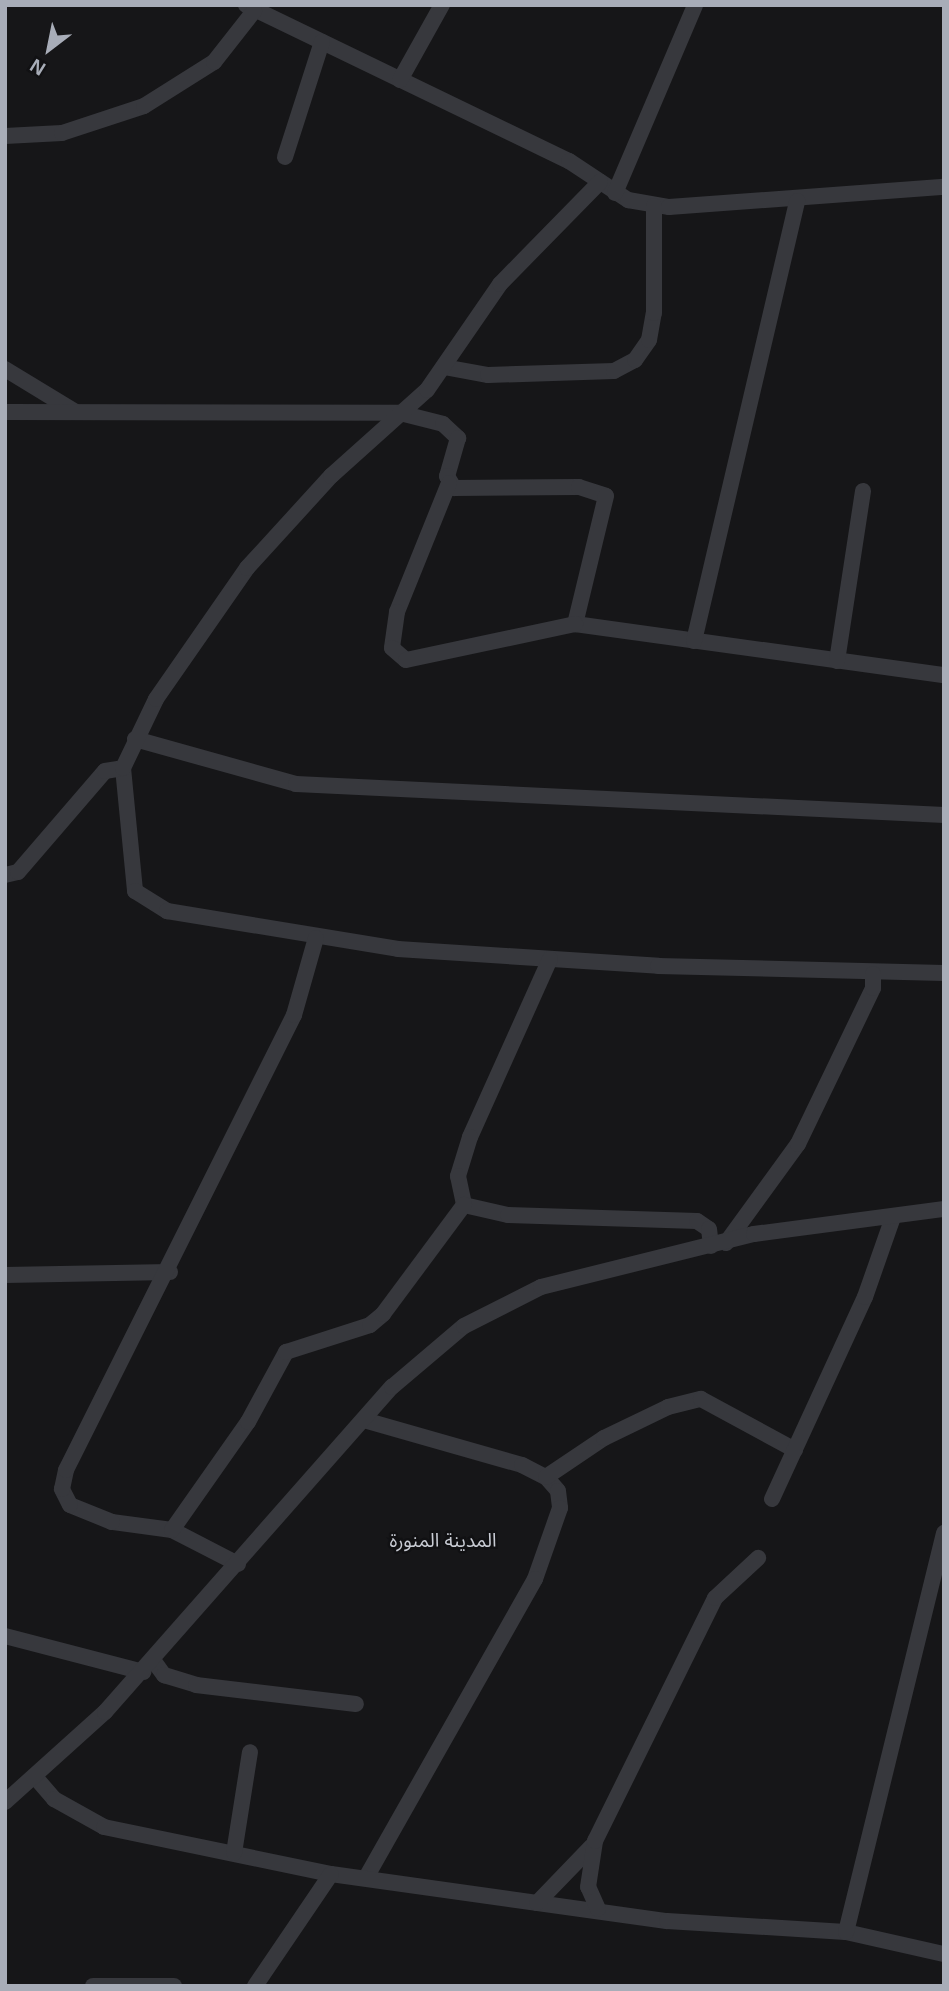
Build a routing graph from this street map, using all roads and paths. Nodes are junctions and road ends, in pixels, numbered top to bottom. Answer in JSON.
{"nodes":[{"id":1,"x":442,"y":5,"type":"edge"},
{"id":2,"x":695,"y":5,"type":"edge"},
{"id":3,"x":250,"y":8,"type":"edge"},
{"id":4,"x":322,"y":43,"type":"junction"},
{"id":5,"x":400,"y":80,"type":"junction"},
{"id":6,"x":5,"y":135,"type":"edge"},
{"id":7,"x":285,"y":157,"type":"dead end"},
{"id":8,"x":600,"y":182,"type":"junction"},
{"id":9,"x":944,"y":187,"type":"edge"},
{"id":10,"x":615,"y":193,"type":"junction"},
{"id":11,"x":797,"y":201,"type":"junction"},
{"id":12,"x":654,"y":206,"type":"junction"},
{"id":13,"x":444,"y":367,"type":"junction"},
{"id":14,"x":5,"y":369,"type":"edge"},
{"id":15,"x":74,"y":411,"type":"junction"},
{"id":16,"x":5,"y":412,"type":"edge"},
{"id":17,"x":400,"y":413,"type":"junction"},
{"id":18,"x":449,"y":483,"type":"junction"},
{"id":19,"x":863,"y":491,"type":"dead end"},
{"id":20,"x":575,"y":624,"type":"junction"},
{"id":21,"x":694,"y":641,"type":"junction"},
{"id":22,"x":837,"y":661,"type":"junction"},
{"id":23,"x":944,"y":675,"type":"edge"},
{"id":24,"x":135,"y":739,"type":"junction"},
{"id":25,"x":123,"y":768,"type":"junction"},
{"id":26,"x":944,"y":815,"type":"edge"},
{"id":27,"x":12,"y":874,"type":"edge"},
{"id":28,"x":5,"y":888,"type":"edge"},
{"id":29,"x":316,"y":938,"type":"junction"},
{"id":30,"x":550,"y":959,"type":"junction"},
{"id":31,"x":944,"y":973,"type":"edge"},
{"id":32,"x":873,"y":974,"type":"junction"},
{"id":33,"x":464,"y":1205,"type":"junction"},
{"id":34,"x":944,"y":1209,"type":"edge"},
{"id":35,"x":893,"y":1217,"type":"junction"},
{"id":36,"x":719,"y":1245,"type":"junction"},
{"id":37,"x":170,"y":1272,"type":"junction"},
{"id":38,"x":5,"y":1275,"type":"edge"},
{"id":39,"x":363,"y":1420,"type":"junction"},
{"id":40,"x":795,"y":1450,"type":"junction"},
{"id":41,"x":546,"y":1477,"type":"junction"},
{"id":42,"x":772,"y":1499,"type":"dead end"},
{"id":43,"x":172,"y":1530,"type":"junction"},
{"id":44,"x":943,"y":1539,"type":"edge"},
{"id":45,"x":758,"y":1558,"type":"dead end"},
{"id":46,"x":238,"y":1564,"type":"junction"},
{"id":47,"x":5,"y":1636,"type":"edge"},
{"id":48,"x":148,"y":1666,"type":"junction"},
{"id":49,"x":356,"y":1704,"type":"dead end"},
{"id":50,"x":250,"y":1752,"type":"dead end"},
{"id":51,"x":36,"y":1777,"type":"junction"},
{"id":52,"x":5,"y":1802,"type":"edge"},
{"id":53,"x":595,"y":1841,"type":"junction"},
{"id":54,"x":234,"y":1853,"type":"junction"},
{"id":55,"x":331,"y":1874,"type":"junction"},
{"id":56,"x":366,"y":1878,"type":"junction"},
{"id":57,"x":537,"y":1903,"type":"junction"},
{"id":58,"x":598,"y":1909,"type":"junction"},
{"id":59,"x":846,"y":1932,"type":"junction"},
{"id":60,"x":944,"y":1954,"type":"edge"},
{"id":61,"x":93,"y":1986,"type":"edge"},
{"id":62,"x":174,"y":1986,"type":"edge"},
{"id":63,"x":255,"y":1986,"type":"edge"}],
"edges":[{"from":1,"to":5,"type":"street"},
{"from":2,"to":10,"type":"street"},
{"from":3,"to":4,"type":"street"},
{"from":3,"to":6,"type":"street"},
{"from":4,"to":5,"type":"street"},
{"from":4,"to":7,"type":"street"},
{"from":5,"to":8,"type":"street"},
{"from":8,"to":10,"type":"street"},
{"from":8,"to":13,"type":"street"},
{"from":9,"to":11,"type":"street"},
{"from":10,"to":12,"type":"street"},
{"from":11,"to":12,"type":"street"},
{"from":11,"to":21,"type":"street"},
{"from":12,"to":13,"type":"street"},
{"from":13,"to":17,"type":"street"},
{"from":14,"to":15,"type":"street"},
{"from":15,"to":16,"type":"street"},
{"from":15,"to":17,"type":"street"},
{"from":17,"to":18,"type":"street"},
{"from":17,"to":24,"type":"street"},
{"from":18,"to":20,"type":"street"},
{"from":18,"to":20,"type":"street"},
{"from":19,"to":22,"type":"street"},
{"from":20,"to":21,"type":"street"},
{"from":21,"to":22,"type":"street"},
{"from":22,"to":23,"type":"street"},
{"from":24,"to":25,"type":"street"},
{"from":24,"to":26,"type":"street"},
{"from":25,"to":27,"type":"street"},
{"from":25,"to":29,"type":"street"},
{"from":27,"to":28,"type":"street"},
{"from":29,"to":30,"type":"street"},
{"from":29,"to":37,"type":"street"},
{"from":30,"to":32,"type":"street"},
{"from":30,"to":33,"type":"street"},
{"from":31,"to":32,"type":"street"},
{"from":32,"to":36,"type":"street"},
{"from":33,"to":36,"type":"street"},
{"from":33,"to":43,"type":"street"},
{"from":34,"to":35,"type":"street"},
{"from":35,"to":36,"type":"street"},
{"from":35,"to":40,"type":"street"},
{"from":36,"to":39,"type":"street"},
{"from":37,"to":38,"type":"street"},
{"from":37,"to":43,"type":"street"},
{"from":39,"to":41,"type":"street"},
{"from":39,"to":46,"type":"street"},
{"from":40,"to":41,"type":"street"},
{"from":40,"to":42,"type":"street"},
{"from":41,"to":56,"type":"street"},
{"from":43,"to":46,"type":"street"},
{"from":44,"to":59,"type":"street"},
{"from":45,"to":53,"type":"street"},
{"from":46,"to":48,"type":"street"},
{"from":47,"to":48,"type":"street"},
{"from":48,"to":49,"type":"street"},
{"from":48,"to":51,"type":"street"},
{"from":50,"to":54,"type":"street"},
{"from":51,"to":52,"type":"street"},
{"from":51,"to":54,"type":"street"},
{"from":53,"to":57,"type":"street"},
{"from":53,"to":58,"type":"street"},
{"from":54,"to":55,"type":"street"},
{"from":55,"to":56,"type":"street"},
{"from":55,"to":63,"type":"street"},
{"from":56,"to":57,"type":"street"},
{"from":57,"to":58,"type":"street"},
{"from":58,"to":59,"type":"street"},
{"from":59,"to":60,"type":"street"},
{"from":61,"to":62,"type":"street"}]}
